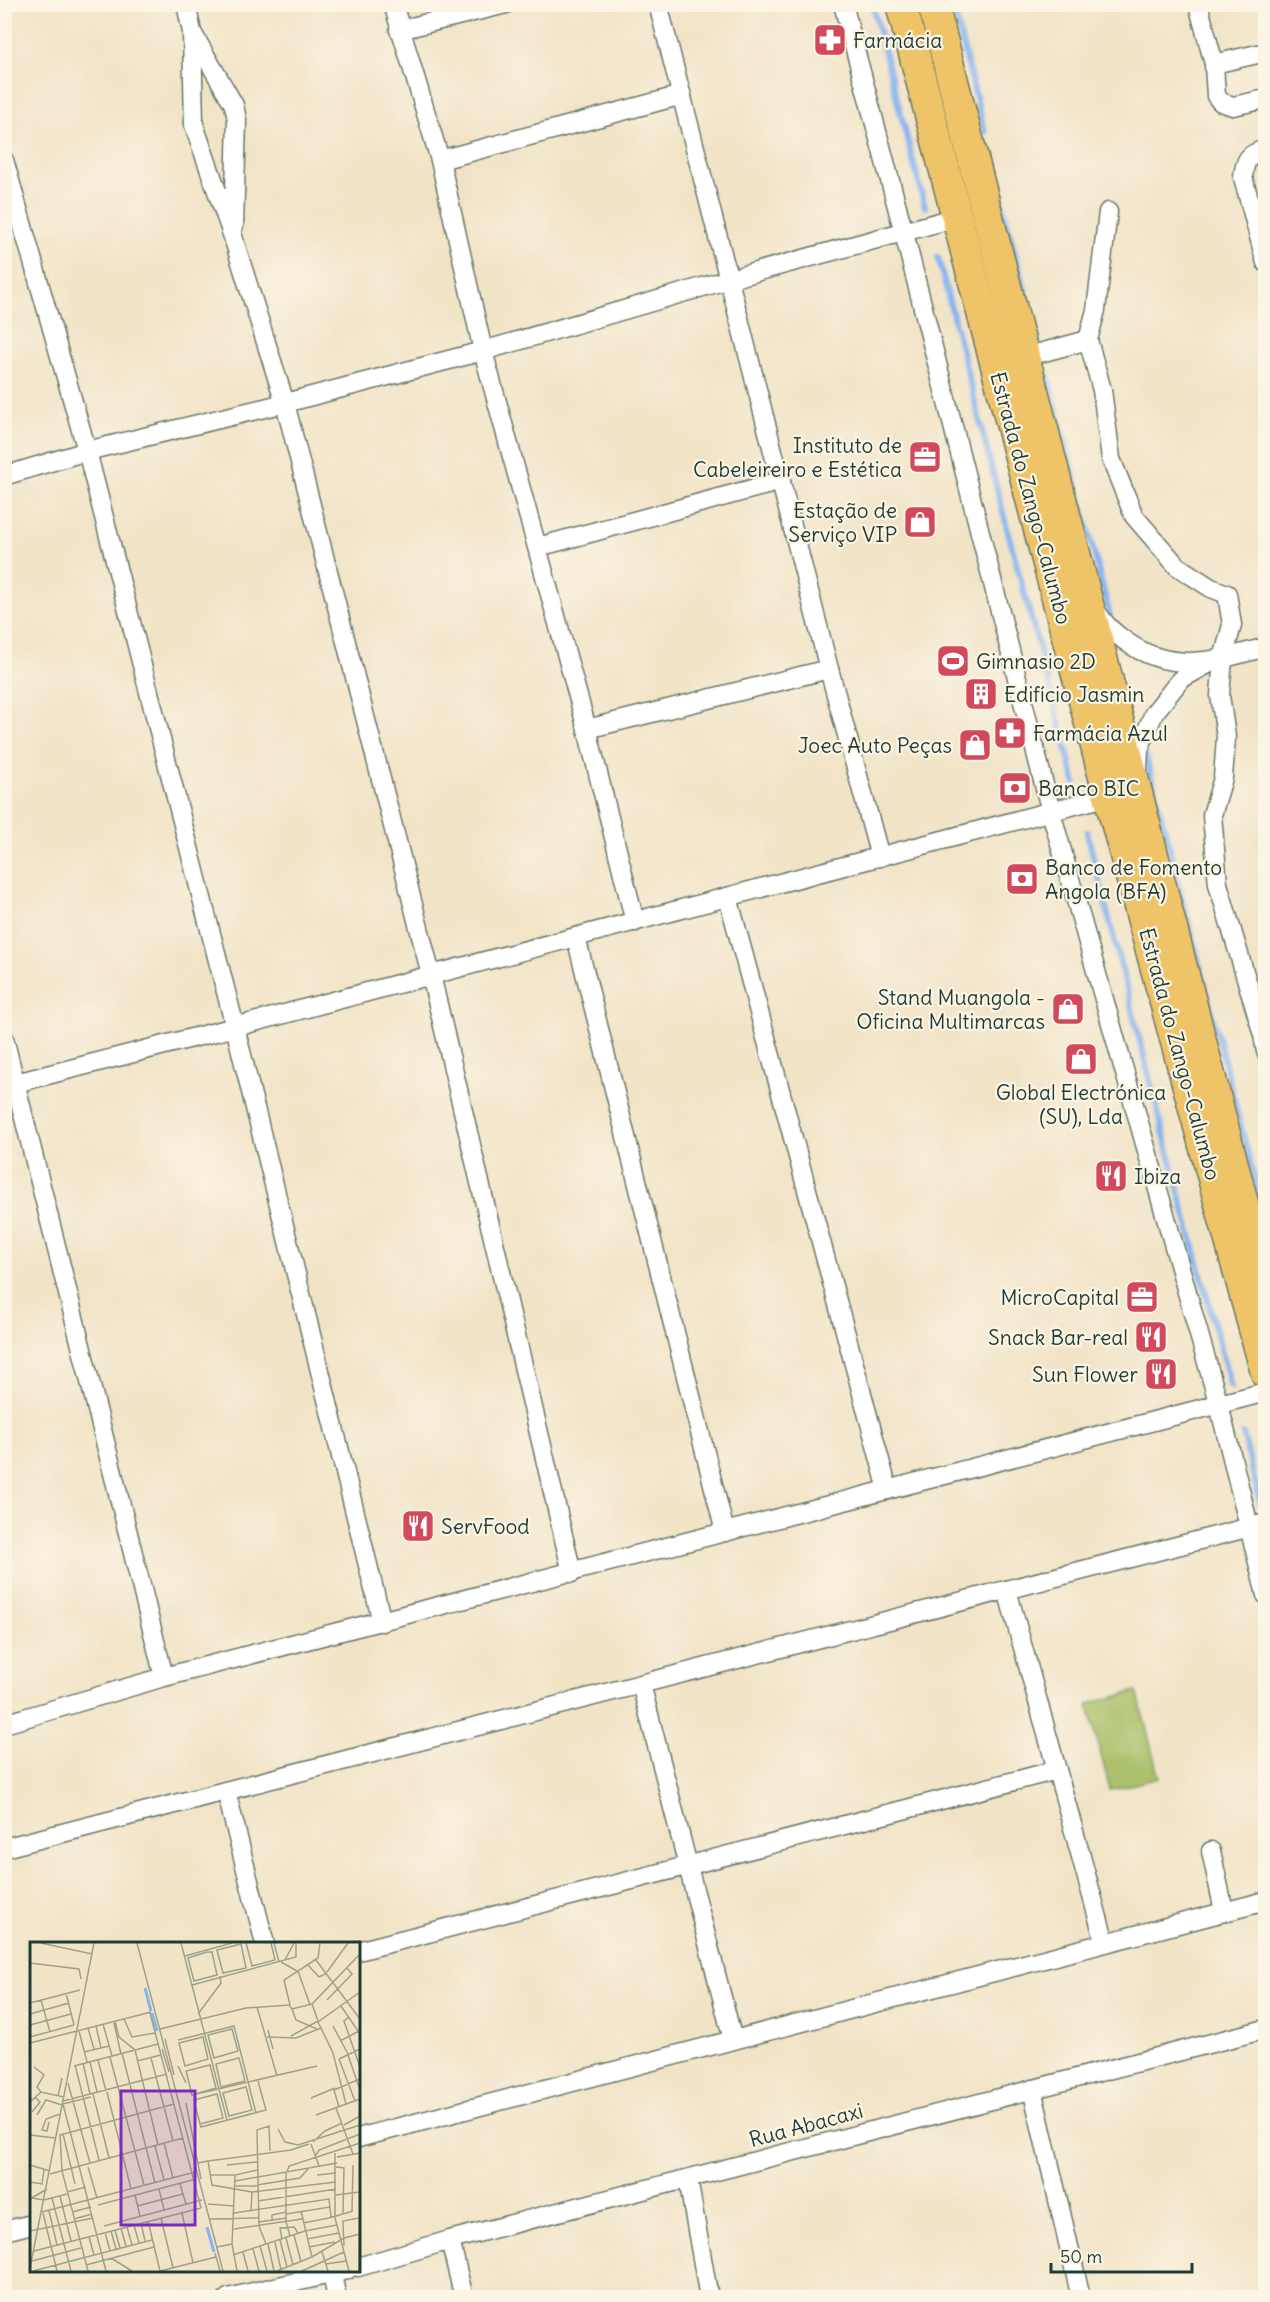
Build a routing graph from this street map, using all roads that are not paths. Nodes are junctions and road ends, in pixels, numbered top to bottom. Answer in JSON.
{"nodes":[{"id":1,"x":186,"y":4,"type":"edge"},
{"id":2,"x":393,"y":4,"type":"edge"},
{"id":3,"x":506,"y":4,"type":"edge"},
{"id":4,"x":658,"y":4,"type":"edge"},
{"id":5,"x":843,"y":4,"type":"edge"},
{"id":6,"x":901,"y":4,"type":"edge"},
{"id":7,"x":933,"y":4,"type":"edge"},
{"id":8,"x":1198,"y":4,"type":"edge"},
{"id":9,"x":399,"y":30,"type":"junction"},
{"id":10,"x":192,"y":32,"type":"junction"},
{"id":11,"x":1266,"y":52,"type":"edge"},
{"id":12,"x":1214,"y":64,"type":"junction"},
{"id":13,"x":682,"y":95,"type":"junction"},
{"id":14,"x":1266,"y":99,"type":"edge"},
{"id":15,"x":1266,"y":149,"type":"edge"},
{"id":16,"x":4,"y":160,"type":"edge"},
{"id":17,"x":440,"y":160,"type":"junction"},
{"id":18,"x":1108,"y":213,"type":"dead end"},
{"id":19,"x":958,"y":217,"type":"junction"},
{"id":20,"x":904,"y":233,"type":"junction"},
{"id":21,"x":233,"y":237,"type":"junction"},
{"id":22,"x":1266,"y":263,"type":"edge"},
{"id":23,"x":730,"y":279,"type":"junction"},
{"id":24,"x":1088,"y":340,"type":"junction"},
{"id":25,"x":483,"y":351,"type":"junction"},
{"id":26,"x":1036,"y":354,"type":"junction"},
{"id":27,"x":285,"y":403,"type":"junction"},
{"id":28,"x":87,"y":451,"type":"junction"},
{"id":29,"x":4,"y":476,"type":"edge"},
{"id":30,"x":781,"y":481,"type":"junction"},
{"id":31,"x":538,"y":547,"type":"junction"},
{"id":32,"x":1084,"y":587,"type":"junction"},
{"id":33,"x":1266,"y":647,"type":"edge"},
{"id":34,"x":1218,"y":660,"type":"junction"},
{"id":35,"x":829,"y":669,"type":"junction"},
{"id":36,"x":587,"y":729,"type":"junction"},
{"id":37,"x":1123,"y":793,"type":"junction"},
{"id":38,"x":1051,"y":812,"type":"junction"},
{"id":39,"x":880,"y":857,"type":"junction"},
{"id":40,"x":728,"y":897,"type":"junction"},
{"id":41,"x":635,"y":922,"type":"junction"},
{"id":42,"x":576,"y":937,"type":"junction"},
{"id":43,"x":431,"y":975,"type":"junction"},
{"id":44,"x":235,"y":1027,"type":"junction"},
{"id":45,"x":4,"y":1038,"type":"edge"},
{"id":46,"x":1266,"y":1052,"type":"edge"},
{"id":47,"x":4,"y":1065,"type":"edge"},
{"id":48,"x":9,"y":1084,"type":"edge"},
{"id":49,"x":1264,"y":1282,"type":"edge"},
{"id":50,"x":1266,"y":1373,"type":"edge"},
{"id":51,"x":1266,"y":1392,"type":"edge"},
{"id":52,"x":1219,"y":1405,"type":"junction"},
{"id":53,"x":888,"y":1490,"type":"junction"},
{"id":54,"x":1257,"y":1525,"type":"edge"},
{"id":55,"x":725,"y":1532,"type":"junction"},
{"id":56,"x":572,"y":1573,"type":"junction"},
{"id":57,"x":1007,"y":1590,"type":"junction"},
{"id":58,"x":1266,"y":1595,"type":"edge"},
{"id":59,"x":382,"y":1622,"type":"junction"},
{"id":60,"x":164,"y":1677,"type":"junction"},
{"id":61,"x":641,"y":1684,"type":"junction"},
{"id":62,"x":4,"y":1724,"type":"edge"},
{"id":63,"x":1057,"y":1770,"type":"junction"},
{"id":64,"x":226,"y":1791,"type":"junction"},
{"id":65,"x":4,"y":1848,"type":"edge"},
{"id":66,"x":1211,"y":1851,"type":"dead end"},
{"id":67,"x":688,"y":1865,"type":"junction"},
{"id":68,"x":1266,"y":1901,"type":"edge"},
{"id":69,"x":1224,"y":1911,"type":"junction"},
{"id":70,"x":264,"y":1942,"type":"edge"},
{"id":71,"x":1105,"y":1943,"type":"junction"},
{"id":72,"x":360,"y":1950,"type":"edge"},
{"id":73,"x":1266,"y":2029,"type":"edge"},
{"id":74,"x":733,"y":2040,"type":"junction"},
{"id":75,"x":1032,"y":2089,"type":"junction"},
{"id":76,"x":360,"y":2137,"type":"edge"},
{"id":77,"x":688,"y":2179,"type":"junction"},
{"id":78,"x":30,"y":2224,"type":"edge"},
{"id":79,"x":4,"y":2231,"type":"edge"},
{"id":80,"x":450,"y":2240,"type":"junction"},
{"id":81,"x":360,"y":2266,"type":"edge"},
{"id":82,"x":339,"y":2273,"type":"edge"},
{"id":83,"x":228,"y":2298,"type":"edge"},
{"id":84,"x":337,"y":2298,"type":"edge"},
{"id":85,"x":464,"y":2298,"type":"edge"},
{"id":86,"x":709,"y":2298,"type":"edge"},
{"id":87,"x":1081,"y":2298,"type":"edge"}],
"edges":[{"from":1,"to":10,"type":"street"},
{"from":2,"to":9,"type":"street"},
{"from":3,"to":9,"type":"street"},
{"from":4,"to":13,"type":"street"},
{"from":5,"to":20,"type":"street"},
{"from":6,"to":19,"type":"main road","name":"Estrada do Zango-Calumbo"},
{"from":7,"to":26,"type":"main road","name":"Estrada do Zango-Calumbo"},
{"from":8,"to":12,"type":"street"},
{"from":9,"to":17,"type":"street"},
{"from":10,"to":21,"type":"street"},
{"from":10,"to":21,"type":"street"},
{"from":11,"to":12,"type":"street"},
{"from":12,"to":14,"type":"street"},
{"from":13,"to":17,"type":"street"},
{"from":13,"to":23,"type":"street"},
{"from":15,"to":22,"type":"street"},
{"from":16,"to":28,"type":"street"},
{"from":17,"to":25,"type":"street"},
{"from":18,"to":24,"type":"street"},
{"from":19,"to":20,"type":"street"},
{"from":19,"to":37,"type":"main road","name":"Estrada do Zango-Calumbo"},
{"from":20,"to":23,"type":"street"},
{"from":20,"to":38,"type":"street"},
{"from":21,"to":27,"type":"street"},
{"from":23,"to":25,"type":"street"},
{"from":23,"to":30,"type":"street"},
{"from":24,"to":26,"type":"street"},
{"from":24,"to":34,"type":"street"},
{"from":25,"to":27,"type":"street"},
{"from":25,"to":31,"type":"street"},
{"from":26,"to":32,"type":"main road","name":"Estrada do Zango-Calumbo"},
{"from":27,"to":28,"type":"street"},
{"from":27,"to":43,"type":"street"},
{"from":28,"to":29,"type":"street"},
{"from":28,"to":44,"type":"street"},
{"from":30,"to":31,"type":"street"},
{"from":30,"to":35,"type":"street"},
{"from":31,"to":36,"type":"street"},
{"from":32,"to":34,"type":"street"},
{"from":32,"to":37,"type":"main road","name":"Estrada do Zango-Calumbo"},
{"from":33,"to":34,"type":"street"},
{"from":34,"to":37,"type":"street"},
{"from":34,"to":46,"type":"street"},
{"from":35,"to":36,"type":"street"},
{"from":35,"to":39,"type":"street"},
{"from":36,"to":41,"type":"street"},
{"from":37,"to":38,"type":"street"},
{"from":37,"to":49,"type":"main road","name":"Estrada do Zango-Calumbo"},
{"from":37,"to":50,"type":"main road","name":"Estrada do Zango-Calumbo"},
{"from":38,"to":39,"type":"street"},
{"from":38,"to":52,"type":"street"},
{"from":39,"to":40,"type":"street"},
{"from":40,"to":41,"type":"street"},
{"from":40,"to":53,"type":"street"},
{"from":41,"to":42,"type":"street"},
{"from":42,"to":43,"type":"street"},
{"from":42,"to":55,"type":"street"},
{"from":43,"to":44,"type":"street"},
{"from":43,"to":56,"type":"street"},
{"from":44,"to":48,"type":"street"},
{"from":44,"to":59,"type":"street"},
{"from":45,"to":48,"type":"street"},
{"from":47,"to":48,"type":"street"},
{"from":48,"to":60,"type":"street"},
{"from":51,"to":52,"type":"street"},
{"from":52,"to":53,"type":"street"},
{"from":52,"to":54,"type":"street"},
{"from":53,"to":55,"type":"street"},
{"from":54,"to":57,"type":"street"},
{"from":54,"to":58,"type":"street"},
{"from":55,"to":56,"type":"street"},
{"from":56,"to":59,"type":"street"},
{"from":57,"to":61,"type":"street"},
{"from":57,"to":63,"type":"street"},
{"from":59,"to":60,"type":"street"},
{"from":60,"to":62,"type":"street"},
{"from":61,"to":64,"type":"street"},
{"from":61,"to":67,"type":"street"},
{"from":63,"to":67,"type":"street"},
{"from":63,"to":71,"type":"street"},
{"from":64,"to":65,"type":"street"},
{"from":64,"to":70,"type":"street"},
{"from":66,"to":69,"type":"street"},
{"from":67,"to":72,"type":"street"},
{"from":67,"to":74,"type":"street"},
{"from":68,"to":69,"type":"street"},
{"from":69,"to":71,"type":"street"},
{"from":71,"to":74,"type":"street"},
{"from":73,"to":75,"type":"street","name":"Rua Abacaxi"},
{"from":74,"to":76,"type":"street"},
{"from":75,"to":77,"type":"street","name":"Rua Abacaxi"},
{"from":75,"to":87,"type":"street"},
{"from":77,"to":80,"type":"street","name":"Rua Abacaxi"},
{"from":77,"to":86,"type":"street"},
{"from":78,"to":79,"type":"street"},
{"from":80,"to":81,"type":"street","name":"Rua Abacaxi"},
{"from":80,"to":85,"type":"street"},
{"from":82,"to":83,"type":"street"},
{"from":82,"to":84,"type":"street"}]}
